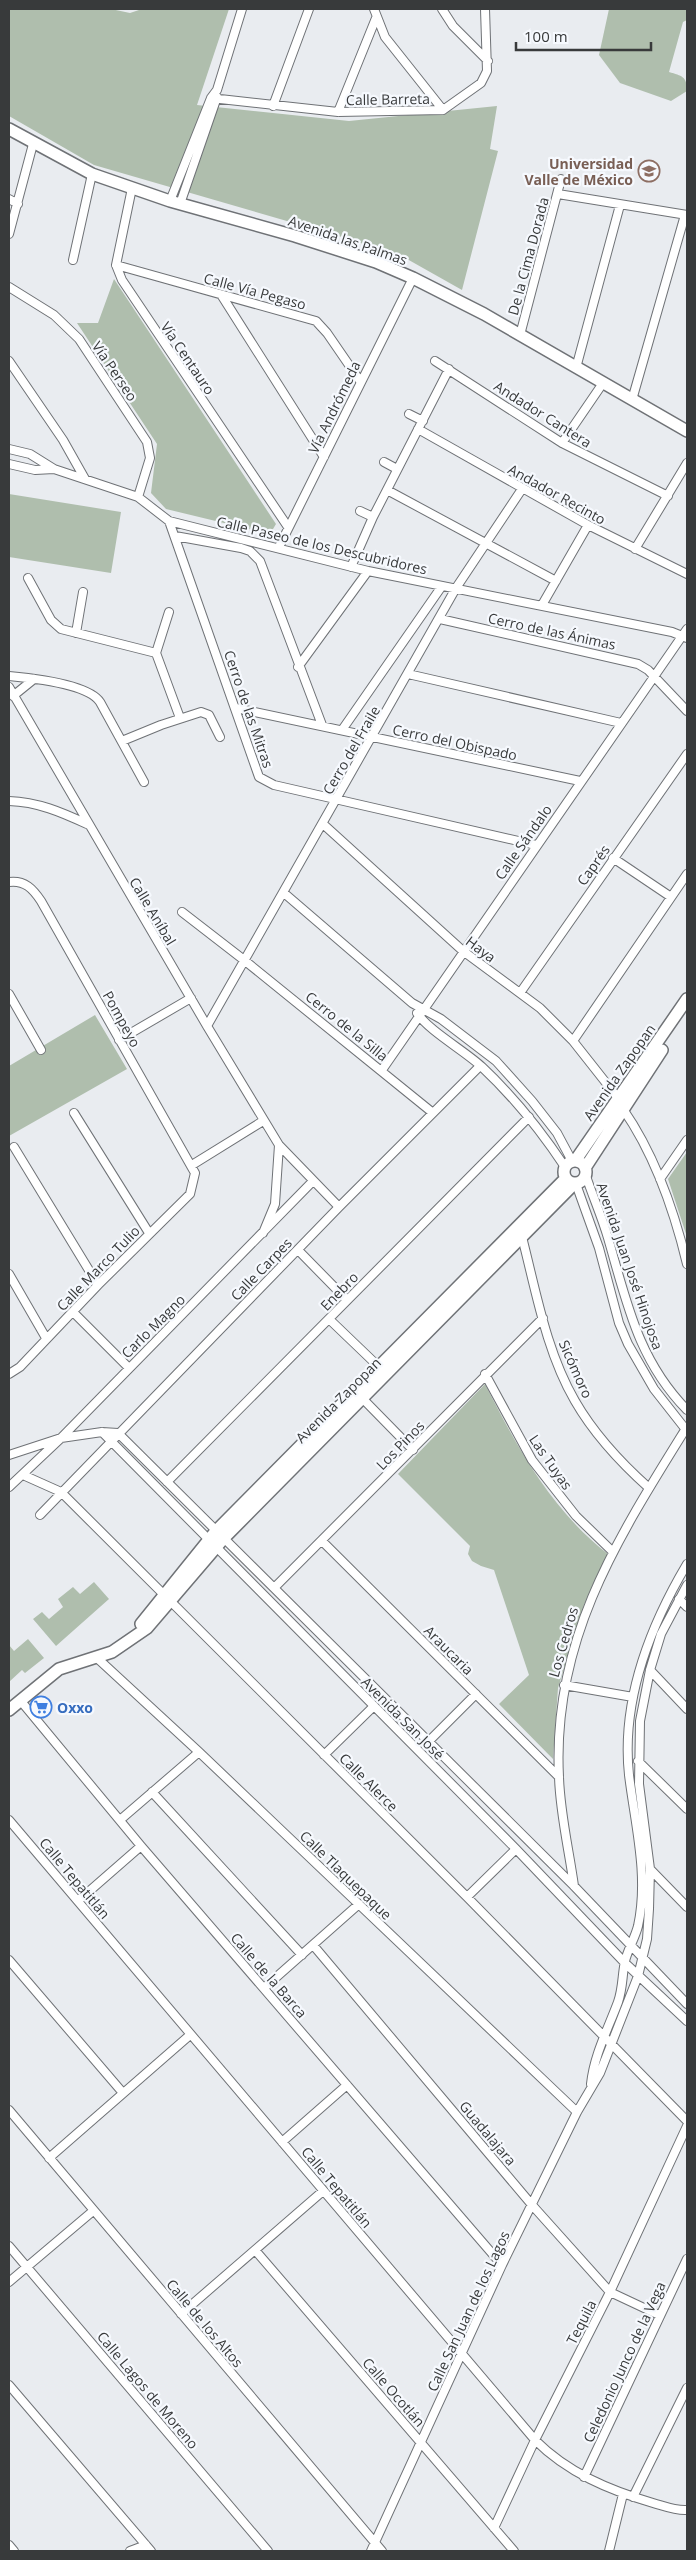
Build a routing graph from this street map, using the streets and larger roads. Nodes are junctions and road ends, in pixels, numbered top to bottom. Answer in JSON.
{"nodes":[{"id":1,"x":242,"y":9,"type":"edge"},
{"id":2,"x":309,"y":9,"type":"edge"},
{"id":3,"x":374,"y":9,"type":"edge"},
{"id":4,"x":442,"y":9,"type":"edge"},
{"id":5,"x":486,"y":9,"type":"edge"},
{"id":6,"x":376,"y":18,"type":"junction"},
{"id":7,"x":488,"y":61,"type":"junction"},
{"id":8,"x":214,"y":99,"type":"junction"},
{"id":9,"x":273,"y":106,"type":"junction"},
{"id":10,"x":443,"y":110,"type":"junction"},
{"id":11,"x":338,"y":112,"type":"junction"},
{"id":12,"x":9,"y":129,"type":"edge"},
{"id":13,"x":33,"y":144,"type":"junction"},
{"id":14,"x":92,"y":174,"type":"junction"},
{"id":15,"x":561,"y":179,"type":"dead end"},
{"id":16,"x":132,"y":188,"type":"junction"},
{"id":17,"x":558,"y":194,"type":"junction"},
{"id":18,"x":9,"y":199,"type":"edge"},
{"id":19,"x":175,"y":202,"type":"junction"},
{"id":20,"x":18,"y":204,"type":"junction"},
{"id":21,"x":620,"y":205,"type":"junction"},
{"id":22,"x":686,"y":215,"type":"edge"},
{"id":23,"x":9,"y":234,"type":"edge"},
{"id":24,"x":73,"y":260,"type":"dead end"},
{"id":25,"x":116,"y":265,"type":"junction"},
{"id":26,"x":413,"y":278,"type":"junction"},
{"id":27,"x":9,"y":287,"type":"edge"},
{"id":28,"x":222,"y":296,"type":"junction"},
{"id":29,"x":520,"y":336,"type":"junction"},
{"id":30,"x":9,"y":361,"type":"edge"},
{"id":31,"x":435,"y":361,"type":"dead end"},
{"id":32,"x":576,"y":368,"type":"junction"},
{"id":33,"x":449,"y":369,"type":"junction"},
{"id":34,"x":360,"y":381,"type":"junction"},
{"id":35,"x":603,"y":383,"type":"junction"},
{"id":36,"x":632,"y":400,"type":"junction"},
{"id":37,"x":409,"y":414,"type":"dead end"},
{"id":38,"x":423,"y":421,"type":"junction"},
{"id":39,"x":418,"y":429,"type":"junction"},
{"id":40,"x":687,"y":432,"type":"edge"},
{"id":41,"x":562,"y":443,"type":"junction"},
{"id":42,"x":9,"y":448,"type":"edge"},
{"id":43,"x":324,"y":458,"type":"junction"},
{"id":44,"x":384,"y":462,"type":"dead end"},
{"id":45,"x":687,"y":463,"type":"edge"},
{"id":46,"x":9,"y":464,"type":"edge"},
{"id":47,"x":54,"y":469,"type":"junction"},
{"id":48,"x":398,"y":469,"type":"junction"},
{"id":49,"x":85,"y":479,"type":"junction"},
{"id":50,"x":522,"y":489,"type":"junction"},
{"id":51,"x":387,"y":490,"type":"junction"},
{"id":52,"x":668,"y":496,"type":"junction"},
{"id":53,"x":138,"y":497,"type":"junction"},
{"id":54,"x":360,"y":511,"type":"dead end"},
{"id":55,"x":373,"y":517,"type":"junction"},
{"id":56,"x":169,"y":521,"type":"junction"},
{"id":57,"x":588,"y":525,"type":"junction"},
{"id":58,"x":288,"y":527,"type":"junction"},
{"id":59,"x":175,"y":536,"type":"junction"},
{"id":60,"x":485,"y":541,"type":"junction"},
{"id":61,"x":278,"y":547,"type":"junction"},
{"id":62,"x":635,"y":549,"type":"junction"},
{"id":63,"x":350,"y":567,"type":"junction"},
{"id":64,"x":368,"y":572,"type":"junction"},
{"id":65,"x":687,"y":574,"type":"edge"},
{"id":66,"x":28,"y":578,"type":"dead end"},
{"id":67,"x":556,"y":580,"type":"junction"},
{"id":68,"x":442,"y":586,"type":"junction"},
{"id":69,"x":456,"y":588,"type":"junction"},
{"id":70,"x":83,"y":592,"type":"dead end"},
{"id":71,"x":542,"y":605,"type":"junction"},
{"id":72,"x":169,"y":612,"type":"dead end"},
{"id":73,"x":440,"y":619,"type":"junction"},
{"id":74,"x":76,"y":633,"type":"junction"},
{"id":75,"x":686,"y":634,"type":"edge"},
{"id":76,"x":156,"y":653,"type":"junction"},
{"id":77,"x":298,"y":667,"type":"junction"},
{"id":78,"x":408,"y":674,"type":"junction"},
{"id":79,"x":9,"y":676,"type":"edge"},
{"id":80,"x":654,"y":677,"type":"junction"},
{"id":81,"x":34,"y":679,"type":"junction"},
{"id":82,"x":9,"y":688,"type":"edge"},
{"id":83,"x":11,"y":696,"type":"edge"},
{"id":84,"x":236,"y":708,"type":"junction"},
{"id":85,"x":687,"y":711,"type":"edge"},
{"id":86,"x":180,"y":718,"type":"junction"},
{"id":87,"x":621,"y":723,"type":"junction"},
{"id":88,"x":322,"y":725,"type":"junction"},
{"id":89,"x":342,"y":730,"type":"junction"},
{"id":90,"x":220,"y":737,"type":"dead end"},
{"id":91,"x":373,"y":737,"type":"junction"},
{"id":92,"x":122,"y":741,"type":"junction"},
{"id":93,"x":687,"y":754,"type":"edge"},
{"id":94,"x":144,"y":782,"type":"dead end"},
{"id":95,"x":580,"y":782,"type":"junction"},
{"id":96,"x":336,"y":800,"type":"junction"},
{"id":97,"x":9,"y":801,"type":"edge"},
{"id":98,"x":88,"y":824,"type":"junction"},
{"id":99,"x":323,"y":824,"type":"junction"},
{"id":100,"x":536,"y":845,"type":"junction"},
{"id":101,"x":613,"y":858,"type":"junction"},
{"id":102,"x":687,"y":874,"type":"edge"},
{"id":103,"x":9,"y":882,"type":"edge"},
{"id":104,"x":284,"y":893,"type":"junction"},
{"id":105,"x":671,"y":897,"type":"junction"},
{"id":106,"x":182,"y":912,"type":"dead end"},
{"id":107,"x":463,"y":951,"type":"junction"},
{"id":108,"x":244,"y":960,"type":"junction"},
{"id":109,"x":520,"y":992,"type":"junction"},
{"id":110,"x":9,"y":994,"type":"edge"},
{"id":111,"x":191,"y":998,"type":"junction"},
{"id":112,"x":687,"y":1000,"type":"edge"},
{"id":113,"x":412,"y":1003,"type":"junction"},
{"id":114,"x":424,"y":1008,"type":"junction"},
{"id":115,"x":687,"y":1013,"type":"edge"},
{"id":116,"x":419,"y":1016,"type":"junction"},
{"id":117,"x":207,"y":1026,"type":"junction"},
{"id":118,"x":119,"y":1040,"type":"junction"},
{"id":119,"x":573,"y":1040,"type":"junction"},
{"id":120,"x":41,"y":1050,"type":"dead end"},
{"id":121,"x":480,"y":1066,"type":"junction"},
{"id":122,"x":382,"y":1070,"type":"junction"},
{"id":123,"x":621,"y":1103,"type":"junction"},
{"id":124,"x":433,"y":1112,"type":"junction"},
{"id":125,"x":74,"y":1113,"type":"dead end"},
{"id":126,"x":529,"y":1117,"type":"junction"},
{"id":127,"x":263,"y":1121,"type":"junction"},
{"id":128,"x":687,"y":1140,"type":"edge"},
{"id":129,"x":280,"y":1145,"type":"junction"},
{"id":130,"x":14,"y":1147,"type":"dead end"},
{"id":131,"x":571,"y":1163,"type":"junction"},
{"id":132,"x":192,"y":1165,"type":"junction"},
{"id":133,"x":586,"y":1172,"type":"junction"},
{"id":134,"x":195,"y":1174,"type":"joint"},
{"id":135,"x":660,"y":1179,"type":"junction"},
{"id":136,"x":313,"y":1180,"type":"junction"},
{"id":137,"x":572,"y":1182,"type":"junction"},
{"id":138,"x":339,"y":1207,"type":"junction"},
{"id":139,"x":149,"y":1233,"type":"junction"},
{"id":140,"x":263,"y":1234,"type":"junction"},
{"id":141,"x":522,"y":1237,"type":"junction"},
{"id":142,"x":298,"y":1250,"type":"junction"},
{"id":143,"x":687,"y":1264,"type":"edge"},
{"id":144,"x":9,"y":1274,"type":"edge"},
{"id":145,"x":98,"y":1285,"type":"junction"},
{"id":146,"x":347,"y":1300,"type":"junction"},
{"id":147,"x":73,"y":1312,"type":"junction"},
{"id":148,"x":543,"y":1318,"type":"junction"},
{"id":149,"x":329,"y":1319,"type":"junction"},
{"id":150,"x":46,"y":1338,"type":"junction"},
{"id":151,"x":378,"y":1366,"type":"junction"},
{"id":152,"x":129,"y":1368,"type":"junction"},
{"id":153,"x":9,"y":1374,"type":"edge"},
{"id":154,"x":485,"y":1374,"type":"junction"},
{"id":155,"x":362,"y":1398,"type":"junction"},
{"id":156,"x":687,"y":1410,"type":"edge"},
{"id":157,"x":686,"y":1431,"type":"edge"},
{"id":158,"x":102,"y":1432,"type":"junction"},
{"id":159,"x":118,"y":1433,"type":"junction"},
{"id":160,"x":61,"y":1438,"type":"junction"},
{"id":161,"x":110,"y":1441,"type":"junction"},
{"id":162,"x":413,"y":1450,"type":"junction"},
{"id":163,"x":9,"y":1455,"type":"edge"},
{"id":164,"x":23,"y":1475,"type":"junction"},
{"id":165,"x":168,"y":1482,"type":"junction"},
{"id":166,"x":9,"y":1487,"type":"edge"},
{"id":167,"x":649,"y":1488,"type":"junction"},
{"id":168,"x":61,"y":1492,"type":"junction"},
{"id":169,"x":40,"y":1515,"type":"dead end"},
{"id":170,"x":220,"y":1535,"type":"junction"},
{"id":171,"x":322,"y":1541,"type":"junction"},
{"id":172,"x":212,"y":1544,"type":"junction"},
{"id":173,"x":613,"y":1552,"type":"junction"},
{"id":174,"x":687,"y":1564,"type":"edge"},
{"id":175,"x":687,"y":1585,"type":"edge"},
{"id":176,"x":274,"y":1588,"type":"junction"},
{"id":177,"x":167,"y":1599,"type":"junction"},
{"id":178,"x":679,"y":1599,"type":"junction"},
{"id":179,"x":687,"y":1607,"type":"edge"},
{"id":180,"x":96,"y":1658,"type":"junction"},
{"id":181,"x":650,"y":1670,"type":"junction"},
{"id":182,"x":564,"y":1685,"type":"junction"},
{"id":183,"x":476,"y":1694,"type":"junction"},
{"id":184,"x":633,"y":1697,"type":"junction"},
{"id":185,"x":20,"y":1700,"type":"junction"},
{"id":186,"x":374,"y":1706,"type":"junction"},
{"id":187,"x":687,"y":1709,"type":"edge"},
{"id":188,"x":9,"y":1710,"type":"edge"},
{"id":189,"x":428,"y":1742,"type":"junction"},
{"id":190,"x":199,"y":1752,"type":"junction"},
{"id":191,"x":324,"y":1755,"type":"junction"},
{"id":192,"x":638,"y":1761,"type":"junction"},
{"id":193,"x":559,"y":1777,"type":"junction"},
{"id":194,"x":152,"y":1792,"type":"junction"},
{"id":195,"x":481,"y":1795,"type":"junction"},
{"id":196,"x":473,"y":1805,"type":"junction"},
{"id":197,"x":687,"y":1809,"type":"edge"},
{"id":198,"x":9,"y":1820,"type":"edge"},
{"id":199,"x":120,"y":1820,"type":"junction"},
{"id":200,"x":141,"y":1846,"type":"junction"},
{"id":201,"x":516,"y":1848,"type":"junction"},
{"id":202,"x":650,"y":1869,"type":"junction"},
{"id":203,"x":574,"y":1886,"type":"junction"},
{"id":204,"x":467,"y":1897,"type":"junction"},
{"id":205,"x":78,"y":1901,"type":"junction"},
{"id":206,"x":359,"y":1904,"type":"junction"},
{"id":207,"x":687,"y":1907,"type":"edge"},
{"id":208,"x":314,"y":1945,"type":"junction"},
{"id":209,"x":630,"y":1947,"type":"junction"},
{"id":210,"x":302,"y":1955,"type":"junction"},
{"id":211,"x":9,"y":1960,"type":"edge"},
{"id":212,"x":643,"y":1960,"type":"junction"},
{"id":213,"x":624,"y":1963,"type":"junction"},
{"id":214,"x":638,"y":1976,"type":"junction"},
{"id":215,"x":264,"y":1988,"type":"junction"},
{"id":216,"x":687,"y":2004,"type":"edge"},
{"id":217,"x":687,"y":2021,"type":"edge"},
{"id":218,"x":190,"y":2035,"type":"junction"},
{"id":219,"x":604,"y":2037,"type":"junction"},
{"id":220,"x":611,"y":2045,"type":"junction"},
{"id":221,"x":591,"y":2084,"type":"junction"},
{"id":222,"x":347,"y":2085,"type":"junction"},
{"id":223,"x":123,"y":2093,"type":"junction"},
{"id":224,"x":9,"y":2110,"type":"edge"},
{"id":225,"x":577,"y":2112,"type":"junction"},
{"id":226,"x":687,"y":2121,"type":"edge"},
{"id":227,"x":687,"y":2126,"type":"edge"},
{"id":228,"x":282,"y":2142,"type":"junction"},
{"id":229,"x":49,"y":2158,"type":"junction"},
{"id":230,"x":323,"y":2191,"type":"junction"},
{"id":231,"x":532,"y":2205,"type":"junction"},
{"id":232,"x":93,"y":2211,"type":"junction"},
{"id":233,"x":9,"y":2246,"type":"edge"},
{"id":234,"x":255,"y":2250,"type":"junction"},
{"id":235,"x":687,"y":2260,"type":"edge"},
{"id":236,"x":502,"y":2265,"type":"junction"},
{"id":237,"x":26,"y":2266,"type":"junction"},
{"id":238,"x":9,"y":2282,"type":"edge"},
{"id":239,"x":610,"y":2292,"type":"junction"},
{"id":240,"x":181,"y":2314,"type":"junction"},
{"id":241,"x":659,"y":2316,"type":"junction"},
{"id":242,"x":462,"y":2352,"type":"junction"},
{"id":243,"x":9,"y":2384,"type":"edge"},
{"id":244,"x":687,"y":2388,"type":"edge"},
{"id":245,"x":534,"y":2440,"type":"junction"},
{"id":246,"x":422,"y":2444,"type":"junction"},
{"id":247,"x":584,"y":2476,"type":"junction"},
{"id":248,"x":624,"y":2494,"type":"junction"},
{"id":249,"x":633,"y":2497,"type":"junction"},
{"id":250,"x":687,"y":2510,"type":"edge"},
{"id":251,"x":494,"y":2528,"type":"junction"},
{"id":252,"x":375,"y":2543,"type":"junction"},
{"id":253,"x":9,"y":2545,"type":"edge"},
{"id":254,"x":148,"y":2548,"type":"edge"},
{"id":255,"x":14,"y":2551,"type":"edge"},
{"id":256,"x":130,"y":2551,"type":"edge"},
{"id":257,"x":268,"y":2551,"type":"edge"},
{"id":258,"x":371,"y":2551,"type":"edge"},
{"id":259,"x":382,"y":2551,"type":"edge"},
{"id":260,"x":514,"y":2551,"type":"edge"},
{"id":261,"x":609,"y":2551,"type":"edge"}],
"edges":[{"from":1,"to":8,"type":"street"},
{"from":2,"to":9,"type":"street"},
{"from":3,"to":6,"type":"street"},
{"from":4,"to":7,"type":"street"},
{"from":5,"to":7,"type":"street","name":"Calle Barreta"},
{"from":6,"to":10,"type":"street"},
{"from":6,"to":11,"type":"street"},
{"from":7,"to":10,"type":"street","name":"Calle Barreta"},
{"from":8,"to":9,"type":"street","name":"Calle Barreta"},
{"from":8,"to":19,"type":"street"},
{"from":9,"to":11,"type":"street","name":"Calle Barreta"},
{"from":10,"to":11,"type":"street","name":"Calle Barreta"},
{"from":12,"to":13,"type":"street","name":"Avenida las Palmas"},
{"from":13,"to":14,"type":"street","name":"Avenida las Palmas"},
{"from":13,"to":20,"type":"street"},
{"from":14,"to":16,"type":"street","name":"Avenida las Palmas"},
{"from":14,"to":24,"type":"street"},
{"from":15,"to":17,"type":"street"},
{"from":16,"to":19,"type":"street","name":"Avenida las Palmas"},
{"from":16,"to":25,"type":"street"},
{"from":17,"to":21,"type":"street","name":"De la Cima Dorada"},
{"from":17,"to":29,"type":"street","name":"De la Cima Dorada"},
{"from":18,"to":20,"type":"street"},
{"from":19,"to":26,"type":"street","name":"Avenida las Palmas"},
{"from":20,"to":23,"type":"street"},
{"from":21,"to":22,"type":"street","name":"De la Cima Dorada"},
{"from":21,"to":32,"type":"street"},
{"from":22,"to":36,"type":"street"},
{"from":25,"to":28,"type":"street","name":"Calle Vía Pegaso"},
{"from":25,"to":58,"type":"street","name":"Vía Centauro"},
{"from":26,"to":29,"type":"street","name":"Avenida las Palmas"},
{"from":26,"to":34,"type":"street","name":"Vía Andrómeda"},
{"from":27,"to":53,"type":"street","name":"Vía Perseo"},
{"from":28,"to":34,"type":"street","name":"Calle Vía Pegaso"},
{"from":28,"to":43,"type":"street"},
{"from":29,"to":32,"type":"street","name":"Avenida las Palmas"},
{"from":30,"to":49,"type":"street"},
{"from":31,"to":33,"type":"street","name":"Andador Cantera"},
{"from":32,"to":35,"type":"street","name":"Avenida las Palmas"},
{"from":33,"to":38,"type":"street"},
{"from":33,"to":41,"type":"street","name":"Andador Cantera"},
{"from":34,"to":43,"type":"street","name":"Vía Andrómeda"},
{"from":35,"to":36,"type":"street","name":"Avenida las Palmas"},
{"from":35,"to":41,"type":"street"},
{"from":36,"to":40,"type":"street","name":"Avenida las Palmas"},
{"from":37,"to":38,"type":"street"},
{"from":38,"to":39,"type":"street"},
{"from":39,"to":48,"type":"street"},
{"from":39,"to":50,"type":"street","name":"Andador Recinto"},
{"from":41,"to":52,"type":"street","name":"Andador Cantera"},
{"from":42,"to":47,"type":"street","name":"Calle Paseo de los Descubridores"},
{"from":43,"to":58,"type":"street","name":"Vía Andrómeda"},
{"from":44,"to":48,"type":"street"},
{"from":45,"to":52,"type":"street"},
{"from":46,"to":47,"type":"street","name":"Calle Paseo de los Descubridores"},
{"from":47,"to":49,"type":"street","name":"Calle Paseo de los Descubridores"},
{"from":48,"to":51,"type":"street"},
{"from":49,"to":53,"type":"street","name":"Calle Paseo de los Descubridores"},
{"from":50,"to":57,"type":"street","name":"Andador Recinto"},
{"from":50,"to":60,"type":"street","name":"Cerro del Fraile"},
{"from":51,"to":55,"type":"street"},
{"from":51,"to":60,"type":"street"},
{"from":52,"to":62,"type":"street"},
{"from":53,"to":56,"type":"street","name":"Calle Paseo de los Descubridores"},
{"from":54,"to":55,"type":"street"},
{"from":55,"to":63,"type":"street"},
{"from":56,"to":59,"type":"street","name":"Cerro de las Mitras"},
{"from":56,"to":61,"type":"street","name":"Calle Paseo de los Descubridores"},
{"from":57,"to":62,"type":"street","name":"Andador Recinto"},
{"from":57,"to":67,"type":"street"},
{"from":58,"to":61,"type":"street","name":"Vía Andrómeda"},
{"from":59,"to":77,"type":"street"},
{"from":59,"to":84,"type":"street","name":"Cerro de las Mitras"},
{"from":60,"to":67,"type":"street"},
{"from":60,"to":69,"type":"street","name":"Cerro del Fraile"},
{"from":61,"to":63,"type":"street","name":"Calle Paseo de los Descubridores"},
{"from":62,"to":65,"type":"street","name":"Andador Recinto"},
{"from":63,"to":64,"type":"street","name":"Calle Paseo de los Descubridores"},
{"from":64,"to":68,"type":"street","name":"Calle Paseo de los Descubridores"},
{"from":64,"to":77,"type":"street"},
{"from":66,"to":74,"type":"street"},
{"from":67,"to":71,"type":"street"},
{"from":68,"to":69,"type":"street","name":"Calle Paseo de los Descubridores"},
{"from":68,"to":89,"type":"street"},
{"from":69,"to":71,"type":"street","name":"Calle Paseo de los Descubridores"},
{"from":69,"to":73,"type":"street","name":"Cerro del Fraile"},
{"from":70,"to":74,"type":"street"},
{"from":71,"to":75,"type":"street","name":"Calle Paseo de los Descubridores"},
{"from":72,"to":76,"type":"street"},
{"from":73,"to":78,"type":"street","name":"Cerro del Fraile"},
{"from":73,"to":80,"type":"street","name":"Cerro de las Ánimas"},
{"from":74,"to":76,"type":"street"},
{"from":75,"to":80,"type":"street","name":"Calle Sándalo"},
{"from":76,"to":86,"type":"street"},
{"from":77,"to":88,"type":"street"},
{"from":78,"to":87,"type":"street"},
{"from":78,"to":91,"type":"street","name":"Cerro del Fraile"},
{"from":79,"to":81,"type":"street"},
{"from":80,"to":85,"type":"street","name":"Cerro de las Ánimas"},
{"from":80,"to":87,"type":"street","name":"Calle Sándalo"},
{"from":81,"to":83,"type":"street"},
{"from":81,"to":92,"type":"street"},
{"from":82,"to":83,"type":"street"},
{"from":83,"to":98,"type":"street","name":"Calle Aníbal"},
{"from":84,"to":88,"type":"street","name":"Cerro del Obispado"},
{"from":84,"to":96,"type":"street","name":"Cerro de las Mitras"},
{"from":86,"to":90,"type":"street"},
{"from":86,"to":92,"type":"street"},
{"from":87,"to":95,"type":"street","name":"Calle Sándalo"},
{"from":88,"to":89,"type":"street","name":"Cerro del Obispado"},
{"from":89,"to":91,"type":"street","name":"Cerro del Obispado"},
{"from":91,"to":95,"type":"street","name":"Cerro del Obispado"},
{"from":91,"to":96,"type":"street","name":"Cerro del Fraile"},
{"from":92,"to":94,"type":"street"},
{"from":93,"to":101,"type":"street","name":"Caprés"},
{"from":95,"to":100,"type":"street","name":"Calle Sándalo"},
{"from":96,"to":99,"type":"street","name":"Cerro del Fraile"},
{"from":96,"to":100,"type":"street","name":"Cerro de las Mitras"},
{"from":97,"to":98,"type":"street"},
{"from":98,"to":111,"type":"street","name":"Calle Aníbal"},
{"from":99,"to":104,"type":"street","name":"Cerro del Fraile"},
{"from":99,"to":107,"type":"street","name":"Haya"},
{"from":100,"to":107,"type":"street","name":"Calle Sándalo"},
{"from":101,"to":105,"type":"street"},
{"from":101,"to":109,"type":"street","name":"Caprés"},
{"from":102,"to":105,"type":"street"},
{"from":103,"to":118,"type":"street","name":"Pompeyo"},
{"from":104,"to":108,"type":"street","name":"Cerro del Fraile"},
{"from":104,"to":113,"type":"street"},
{"from":105,"to":119,"type":"street"},
{"from":106,"to":108,"type":"street","name":"Cerro de la Silla"},
{"from":107,"to":109,"type":"street","name":"Haya"},
{"from":107,"to":114,"type":"street","name":"Calle Sándalo"},
{"from":108,"to":117,"type":"street","name":"Cerro del Fraile"},
{"from":108,"to":122,"type":"street","name":"Cerro de la Silla"},
{"from":109,"to":119,"type":"street","name":"Haya"},
{"from":110,"to":120,"type":"street"},
{"from":111,"to":117,"type":"street","name":"Calle Aníbal"},
{"from":111,"to":118,"type":"street"},
{"from":112,"to":123,"type":"street","name":"Avenida Zapopan"},
{"from":113,"to":114,"type":"street"},
{"from":113,"to":116,"type":"street"},
{"from":114,"to":116,"type":"street","name":"Calle Sándalo"},
{"from":114,"to":131,"type":"street"},
{"from":115,"to":123,"type":"street","name":"Avenida Zapopan"},
{"from":116,"to":121,"type":"street"},
{"from":116,"to":122,"type":"street","name":"Calle Sándalo"},
{"from":117,"to":127,"type":"street","name":"Calle Aníbal"},
{"from":118,"to":132,"type":"street","name":"Pompeyo"},
{"from":119,"to":123,"type":"street","name":"Haya"},
{"from":121,"to":124,"type":"street","name":"Calle Carpes"},
{"from":121,"to":126,"type":"street"},
{"from":122,"to":124,"type":"street","name":"Cerro de la Silla"},
{"from":123,"to":131,"type":"street","name":"Avenida Zapopan"},
{"from":123,"to":133,"type":"street","name":"Avenida Zapopan"},
{"from":123,"to":135,"type":"street","name":"Haya"},
{"from":124,"to":138,"type":"street","name":"Calle Carpes"},
{"from":125,"to":139,"type":"street"},
{"from":126,"to":131,"type":"street"},
{"from":126,"to":146,"type":"street","name":"Enebro"},
{"from":127,"to":129,"type":"street","name":"Calle Aníbal"},
{"from":127,"to":132,"type":"street"},
{"from":128,"to":135,"type":"street"},
{"from":129,"to":136,"type":"street","name":"Calle Aníbal"},
{"from":129,"to":140,"type":"street"},
{"from":130,"to":145,"type":"street"},
{"from":131,"to":133,"type":"street"},
{"from":131,"to":137,"type":"street"},
{"from":132,"to":134,"type":"street","name":"Pompeyo"},
{"from":133,"to":137,"type":"street","name":"Avenida Zapopan"},
{"from":133,"to":156,"type":"street","name":"Avenida Juan José Hinojosa"},
{"from":134,"to":139,"type":"street","name":"Calle Marco Tulio"},
{"from":135,"to":143,"type":"street","name":"Haya"},
{"from":136,"to":138,"type":"street","name":"Calle Aníbal"},
{"from":136,"to":140,"type":"street","name":"Carlo Magno"},
{"from":137,"to":141,"type":"street","name":"Avenida Zapopan"},
{"from":137,"to":151,"type":"street","name":"Avenida Zapopan"},
{"from":137,"to":157,"type":"street","name":"Avenida Juan José Hinojosa"},
{"from":138,"to":142,"type":"street","name":"Calle Carpes"},
{"from":139,"to":145,"type":"street","name":"Calle Marco Tulio"},
{"from":140,"to":152,"type":"street","name":"Carlo Magno"},
{"from":141,"to":148,"type":"street","name":"Sicómoro"},
{"from":141,"to":155,"type":"street","name":"Avenida Zapopan"},
{"from":142,"to":146,"type":"street"},
{"from":142,"to":159,"type":"street","name":"Calle Carpes"},
{"from":144,"to":150,"type":"street"},
{"from":145,"to":147,"type":"street","name":"Calle Marco Tulio"},
{"from":146,"to":149,"type":"street","name":"Enebro"},
{"from":147,"to":150,"type":"street","name":"Calle Marco Tulio"},
{"from":147,"to":152,"type":"street"},
{"from":148,"to":154,"type":"street","name":"Los Pinos"},
{"from":148,"to":167,"type":"street","name":"Sicómoro"},
{"from":149,"to":151,"type":"street"},
{"from":149,"to":165,"type":"street","name":"Enebro"},
{"from":150,"to":153,"type":"street","name":"Calle Marco Tulio"},
{"from":151,"to":170,"type":"street","name":"Avenida Zapopan"},
{"from":152,"to":160,"type":"street","name":"Carlo Magno"},
{"from":154,"to":162,"type":"street","name":"Los Pinos"},
{"from":154,"to":173,"type":"street","name":"Las Tuyas"},
{"from":155,"to":162,"type":"street"},
{"from":155,"to":170,"type":"street","name":"Avenida Zapopan"},
{"from":157,"to":167,"type":"street","name":"Los Cedros"},
{"from":158,"to":159,"type":"street"},
{"from":158,"to":160,"type":"street"},
{"from":158,"to":161,"type":"street","name":"Avenida San José"},
{"from":159,"to":161,"type":"street","name":"Calle Carpes"},
{"from":159,"to":165,"type":"street","name":"Avenida San José"},
{"from":160,"to":163,"type":"street"},
{"from":160,"to":164,"type":"street","name":"Carlo Magno"},
{"from":161,"to":168,"type":"street","name":"Calle Carpes"},
{"from":161,"to":172,"type":"street","name":"Avenida San José"},
{"from":162,"to":171,"type":"street","name":"Los Pinos"},
{"from":164,"to":166,"type":"street","name":"Carlo Magno"},
{"from":164,"to":168,"type":"street","name":"Calle Alerce"},
{"from":165,"to":170,"type":"street","name":"Avenida San José"},
{"from":167,"to":173,"type":"street","name":"Los Cedros"},
{"from":168,"to":169,"type":"street","name":"Calle Carpes"},
{"from":168,"to":177,"type":"street","name":"Calle Alerce"},
{"from":170,"to":172,"type":"street","name":"Avenida Zapopan"},
{"from":170,"to":176,"type":"street","name":"Avenida San José"},
{"from":171,"to":176,"type":"street","name":"Los Pinos"},
{"from":171,"to":183,"type":"street","name":"Araucaria"},
{"from":172,"to":177,"type":"street","name":"Avenida Zapopan"},
{"from":172,"to":186,"type":"street","name":"Avenida San José"},
{"from":173,"to":182,"type":"street","name":"Los Cedros"},
{"from":174,"to":184,"type":"street","name":"Calle San Juan de los Lagos"},
{"from":175,"to":178,"type":"street","name":"Calle San Juan de los Lagos"},
{"from":176,"to":189,"type":"street","name":"Avenida San José"},
{"from":177,"to":180,"type":"street","name":"Avenida Zapopan"},
{"from":177,"to":191,"type":"street","name":"Calle Alerce"},
{"from":178,"to":179,"type":"street"},
{"from":178,"to":181,"type":"street","name":"Calle San Juan de los Lagos"},
{"from":180,"to":185,"type":"street","name":"Avenida Zapopan"},
{"from":180,"to":190,"type":"street","name":"Calle Tlaquepaque"},
{"from":181,"to":187,"type":"street"},
{"from":181,"to":192,"type":"street","name":"Calle San Juan de los Lagos"},
{"from":182,"to":184,"type":"street"},
{"from":182,"to":193,"type":"street","name":"Los Cedros"},
{"from":183,"to":189,"type":"street"},
{"from":183,"to":193,"type":"street","name":"Araucaria"},
{"from":184,"to":209,"type":"street","name":"Calle San Juan de los Lagos"},
{"from":185,"to":188,"type":"street","name":"Avenida Zapopan"},
{"from":185,"to":199,"type":"street","name":"Calle de la Barca"},
{"from":186,"to":191,"type":"street"},
{"from":186,"to":196,"type":"street","name":"Avenida San José"},
{"from":189,"to":195,"type":"street","name":"Avenida San José"},
{"from":190,"to":194,"type":"street"},
{"from":190,"to":206,"type":"street","name":"Calle Tlaquepaque"},
{"from":191,"to":204,"type":"street","name":"Calle Alerce"},
{"from":192,"to":197,"type":"street"},
{"from":192,"to":202,"type":"street","name":"Calle San Juan de los Lagos"},
{"from":193,"to":203,"type":"street","name":"Los Cedros"},
{"from":194,"to":199,"type":"street"},
{"from":194,"to":210,"type":"street"},
{"from":195,"to":196,"type":"street"},
{"from":195,"to":203,"type":"street","name":"Avenida San José"},
{"from":196,"to":201,"type":"street","name":"Avenida San José"},
{"from":198,"to":205,"type":"street","name":"Calle Tepatitlán"},
{"from":199,"to":200,"type":"street","name":"Calle de la Barca"},
{"from":200,"to":205,"type":"street"},
{"from":200,"to":215,"type":"street","name":"Calle de la Barca"},
{"from":201,"to":204,"type":"street"},
{"from":201,"to":213,"type":"street","name":"Avenida San José"},
{"from":202,"to":207,"type":"street"},
{"from":202,"to":212,"type":"street","name":"Calle San Juan de los Lagos"},
{"from":203,"to":209,"type":"street","name":"Avenida San José"},
{"from":204,"to":219,"type":"street","name":"Calle Alerce"},
{"from":205,"to":218,"type":"street","name":"Calle Tepatitlán"},
{"from":206,"to":208,"type":"street"},
{"from":206,"to":225,"type":"street","name":"Calle Tlaquepaque"},
{"from":208,"to":210,"type":"street"},
{"from":208,"to":231,"type":"street","name":"Guadalajara"},
{"from":209,"to":212,"type":"street","name":"Avenida San José"},
{"from":209,"to":213,"type":"street","name":"Calle San Juan de los Lagos"},
{"from":210,"to":215,"type":"street"},
{"from":211,"to":223,"type":"street"},
{"from":212,"to":214,"type":"street","name":"Calle San Juan de los Lagos"},
{"from":212,"to":216,"type":"street","name":"Avenida San José"},
{"from":213,"to":214,"type":"street","name":"Avenida San José"},
{"from":213,"to":219,"type":"street","name":"Calle San Juan de los Lagos"},
{"from":214,"to":217,"type":"street","name":"Avenida San José"},
{"from":214,"to":220,"type":"street","name":"Calle San Juan de los Lagos"},
{"from":215,"to":222,"type":"street","name":"Calle de la Barca"},
{"from":218,"to":223,"type":"street"},
{"from":218,"to":228,"type":"street","name":"Calle Tepatitlán"},
{"from":219,"to":220,"type":"street","name":"Calle Alerce"},
{"from":219,"to":221,"type":"street","name":"Calle San Juan de los Lagos"},
{"from":220,"to":221,"type":"street","name":"Calle San Juan de los Lagos"},
{"from":220,"to":226,"type":"street","name":"Calle Alerce"},
{"from":221,"to":225,"type":"street","name":"Calle San Juan de los Lagos"},
{"from":222,"to":228,"type":"street"},
{"from":222,"to":236,"type":"street","name":"Calle de la Barca"},
{"from":223,"to":229,"type":"street"},
{"from":224,"to":229,"type":"street","name":"Calle de los Altos"},
{"from":225,"to":231,"type":"street","name":"Calle San Juan de los Lagos"},
{"from":227,"to":239,"type":"street","name":"Tequila"},
{"from":228,"to":230,"type":"street","name":"Calle Tepatitlán"},
{"from":229,"to":232,"type":"street","name":"Calle de los Altos"},
{"from":230,"to":234,"type":"street"},
{"from":230,"to":242,"type":"street","name":"Calle Tepatitlán"},
{"from":231,"to":236,"type":"street","name":"Calle San Juan de los Lagos"},
{"from":231,"to":239,"type":"street","name":"Guadalajara"},
{"from":232,"to":237,"type":"street"},
{"from":232,"to":240,"type":"street","name":"Calle de los Altos"},
{"from":233,"to":237,"type":"street","name":"Calle Lagos de Moreno"},
{"from":234,"to":240,"type":"street"},
{"from":234,"to":246,"type":"street","name":"Calle Ocotlán"},
{"from":235,"to":241,"type":"street","name":"Celedonio Junco de la Vega"},
{"from":236,"to":242,"type":"street","name":"Calle San Juan de los Lagos"},
{"from":237,"to":238,"type":"street"},
{"from":237,"to":257,"type":"street","name":"Calle Lagos de Moreno"},
{"from":239,"to":241,"type":"street","name":"Guadalajara"},
{"from":239,"to":245,"type":"street","name":"Tequila"},
{"from":240,"to":252,"type":"street","name":"Calle de los Altos"},
{"from":241,"to":247,"type":"street","name":"Celedonio Junco de la Vega"},
{"from":242,"to":245,"type":"street","name":"Calle Tepatitlán"},
{"from":242,"to":246,"type":"street","name":"Calle San Juan de los Lagos"},
{"from":243,"to":254,"type":"street"},
{"from":244,"to":249,"type":"street"},
{"from":245,"to":247,"type":"street","name":"Calle Tepatitlán"},
{"from":245,"to":251,"type":"street","name":"Tequila"},
{"from":246,"to":251,"type":"street","name":"Calle Ocotlán"},
{"from":246,"to":252,"type":"street","name":"Calle San Juan de los Lagos"},
{"from":247,"to":248,"type":"street","name":"Calle Tepatitlán"},
{"from":248,"to":249,"type":"street","name":"Calle Tepatitlán"},
{"from":248,"to":261,"type":"street"},
{"from":249,"to":250,"type":"street","name":"Calle Tepatitlán"},
{"from":251,"to":260,"type":"street","name":"Calle Ocotlán"},
{"from":252,"to":258,"type":"street","name":"Calle San Juan de los Lagos"},
{"from":252,"to":259,"type":"street","name":"Calle de los Altos"},
{"from":253,"to":255,"type":"street"},
{"from":254,"to":256,"type":"street"}]}
